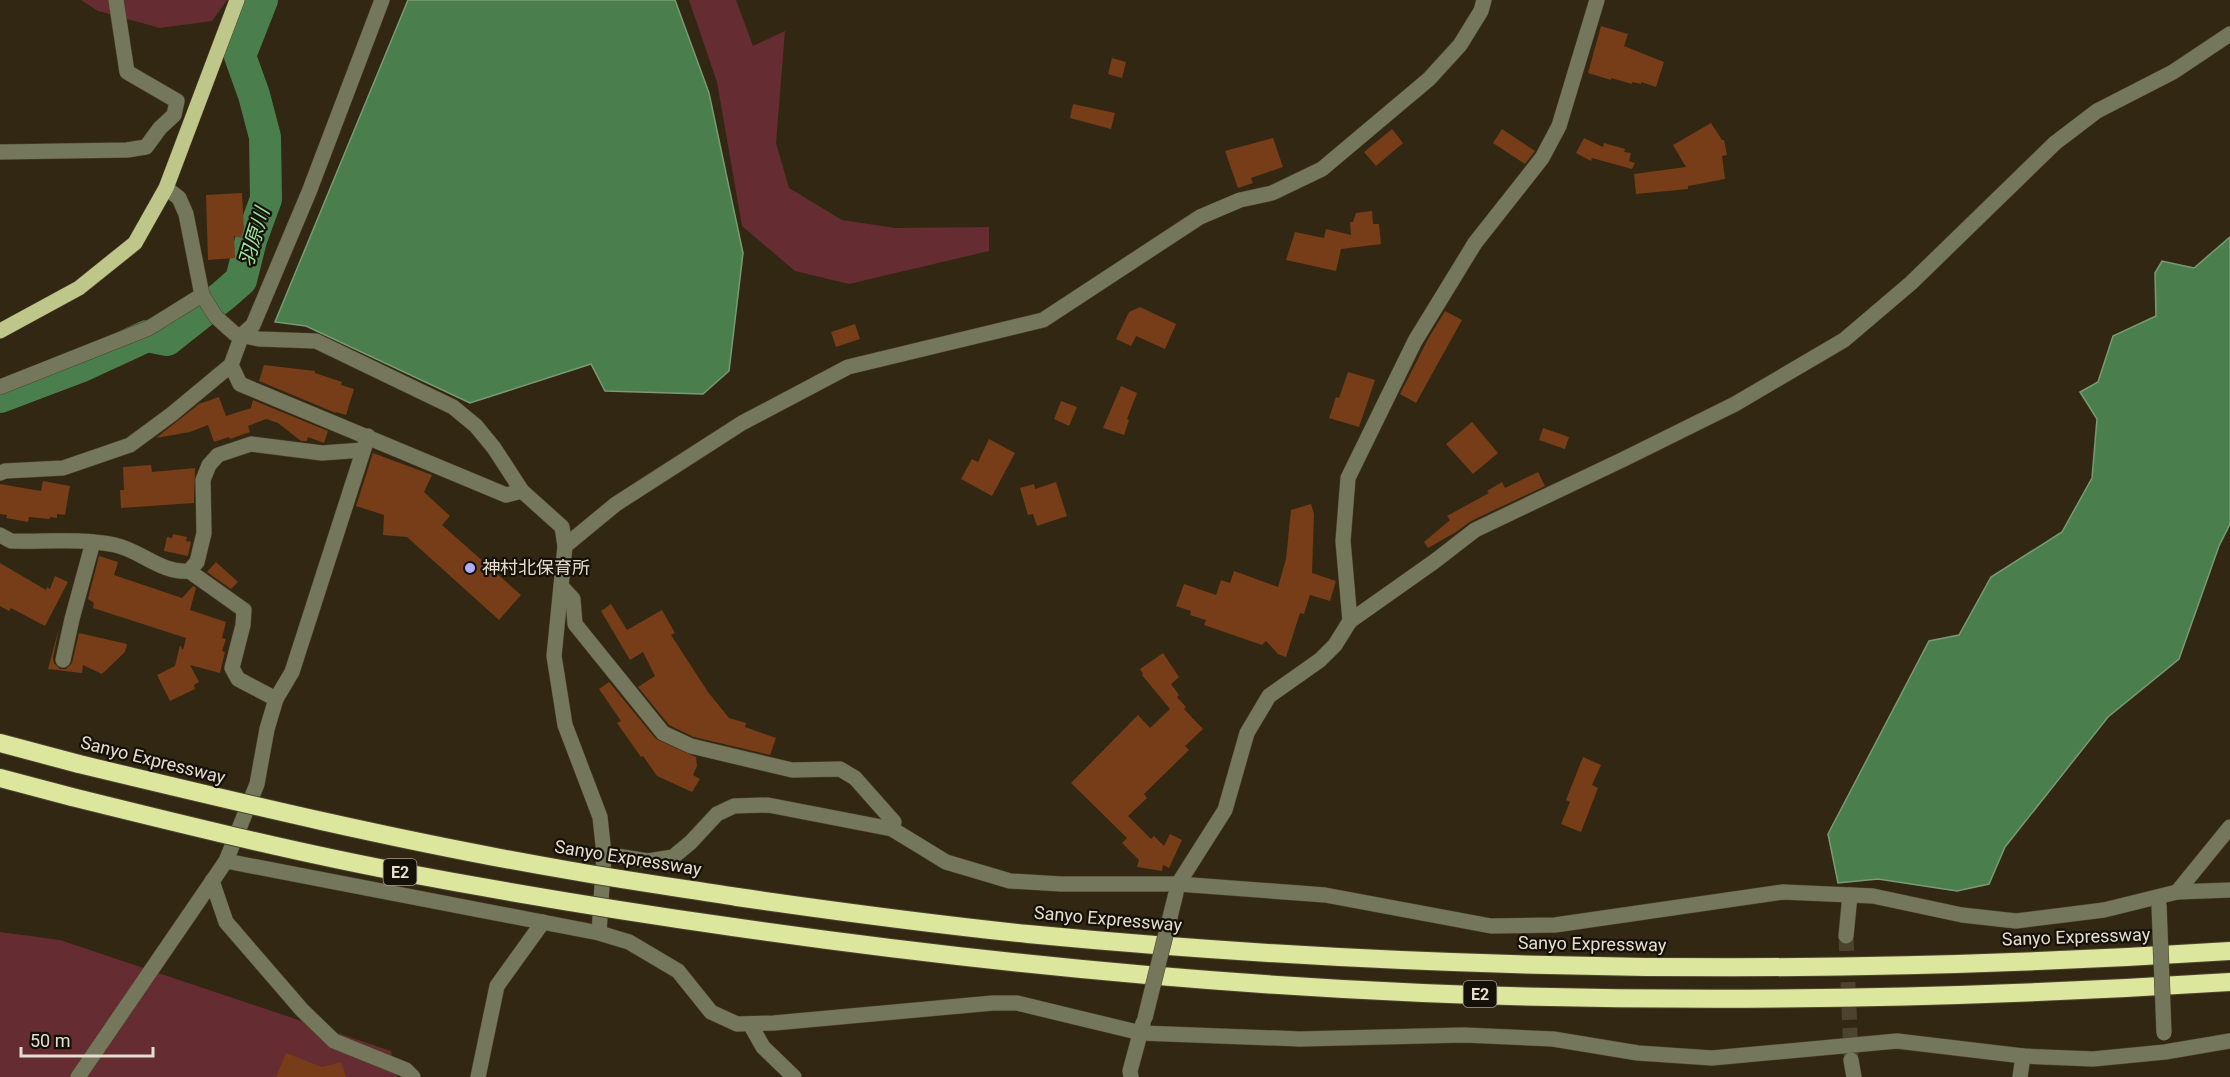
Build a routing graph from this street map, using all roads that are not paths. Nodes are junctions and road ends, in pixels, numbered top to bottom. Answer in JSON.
{"nodes":[{"id":1,"x":116,"y":0,"type":"edge"},
{"id":2,"x":237,"y":0,"type":"edge"},
{"id":3,"x":382,"y":0,"type":"edge"},
{"id":4,"x":1484,"y":0,"type":"edge"},
{"id":5,"x":1597,"y":0,"type":"edge"},
{"id":6,"x":2230,"y":34,"type":"edge"},
{"id":7,"x":0,"y":152,"type":"edge"},
{"id":8,"x":166,"y":188,"type":"junction"},
{"id":9,"x":202,"y":295,"type":"junction"},
{"id":10,"x":0,"y":331,"type":"edge"},
{"id":11,"x":242,"y":335,"type":"junction"},
{"id":12,"x":231,"y":364,"type":"junction"},
{"id":13,"x":0,"y":387,"type":"edge"},
{"id":14,"x":365,"y":443,"type":"junction"},
{"id":15,"x":0,"y":473,"type":"edge"},
{"id":16,"x":522,"y":490,"type":"junction"},
{"id":17,"x":0,"y":536,"type":"edge"},
{"id":18,"x":93,"y":542,"type":"junction"},
{"id":19,"x":566,"y":546,"type":"junction"},
{"id":20,"x":189,"y":571,"type":"junction"},
{"id":21,"x":561,"y":586,"type":"junction"},
{"id":22,"x":1350,"y":621,"type":"junction"},
{"id":23,"x":63,"y":660,"type":"dead end"},
{"id":24,"x":276,"y":699,"type":"junction"},
{"id":25,"x":0,"y":743,"type":"edge"},
{"id":26,"x":0,"y":778,"type":"edge"},
{"id":27,"x":2230,"y":827,"type":"edge"},
{"id":28,"x":892,"y":829,"type":"junction"},
{"id":29,"x":604,"y":854,"type":"junction"},
{"id":30,"x":226,"y":861,"type":"junction"},
{"id":31,"x":212,"y":881,"type":"junction"},
{"id":32,"x":1177,"y":889,"type":"junction"},
{"id":33,"x":2230,"y":890,"type":"edge"},
{"id":34,"x":2177,"y":892,"type":"junction"},
{"id":35,"x":1850,"y":895,"type":"junction"},
{"id":36,"x":2158,"y":901,"type":"junction"},
{"id":37,"x":543,"y":922,"type":"junction"},
{"id":38,"x":599,"y":933,"type":"junction"},
{"id":39,"x":1846,"y":936,"type":"tunnel mouth"},
{"id":40,"x":2230,"y":951,"type":"edge"},
{"id":41,"x":2230,"y":982,"type":"edge"},
{"id":42,"x":750,"y":1024,"type":"junction"},
{"id":43,"x":1141,"y":1033,"type":"junction"},
{"id":44,"x":2230,"y":1041,"type":"edge"},
{"id":45,"x":2165,"y":1052,"type":"junction"},
{"id":46,"x":2023,"y":1056,"type":"junction"},
{"id":47,"x":1851,"y":1060,"type":"tunnel mouth"},
{"id":48,"x":78,"y":1077,"type":"edge"},
{"id":49,"x":413,"y":1077,"type":"edge"},
{"id":50,"x":478,"y":1077,"type":"edge"},
{"id":51,"x":794,"y":1077,"type":"edge"},
{"id":52,"x":1131,"y":1077,"type":"edge"},
{"id":53,"x":1854,"y":1077,"type":"edge"},
{"id":54,"x":2020,"y":1077,"type":"edge"}],
"edges":[{"from":1,"to":7,"type":"street"},
{"from":2,"to":8,"type":"main road"},
{"from":3,"to":11,"type":"street"},
{"from":4,"to":19,"type":"street"},
{"from":5,"to":22,"type":"street"},
{"from":6,"to":22,"type":"street"},
{"from":8,"to":9,"type":"street"},
{"from":8,"to":10,"type":"main road"},
{"from":9,"to":11,"type":"street"},
{"from":9,"to":13,"type":"street"},
{"from":11,"to":12,"type":"street"},
{"from":11,"to":16,"type":"street"},
{"from":12,"to":14,"type":"street"},
{"from":12,"to":15,"type":"street"},
{"from":14,"to":16,"type":"street"},
{"from":14,"to":20,"type":"street"},
{"from":14,"to":24,"type":"street"},
{"from":16,"to":19,"type":"street"},
{"from":17,"to":18,"type":"street"},
{"from":18,"to":20,"type":"street"},
{"from":18,"to":23,"type":"street"},
{"from":19,"to":21,"type":"street"},
{"from":20,"to":24,"type":"street"},
{"from":21,"to":28,"type":"street"},
{"from":21,"to":29,"type":"street"},
{"from":22,"to":32,"type":"street"},
{"from":24,"to":30,"type":"street"},
{"from":25,"to":40,"type":"highway","name":"Sanyo Expressway","number":"E2","bridge":true},
{"from":26,"to":41,"type":"highway","number":"E2","bridge":true},
{"from":27,"to":34,"type":"street"},
{"from":28,"to":29,"type":"street"},
{"from":28,"to":32,"type":"street"},
{"from":29,"to":38,"type":"street"},
{"from":30,"to":31,"type":"street"},
{"from":30,"to":37,"type":"street"},
{"from":31,"to":48,"type":"street"},
{"from":31,"to":49,"type":"street"},
{"from":32,"to":35,"type":"street"},
{"from":32,"to":43,"type":"street","bridge":true},
{"from":33,"to":34,"type":"street"},
{"from":34,"to":36,"type":"street"},
{"from":35,"to":36,"type":"street"},
{"from":35,"to":39,"type":"street"},
{"from":36,"to":45,"type":"street","bridge":true},
{"from":37,"to":38,"type":"street"},
{"from":37,"to":50,"type":"street"},
{"from":38,"to":42,"type":"street"},
{"from":42,"to":43,"type":"street"},
{"from":42,"to":51,"type":"street"},
{"from":43,"to":46,"type":"street"},
{"from":43,"to":52,"type":"street"},
{"from":44,"to":45,"type":"street"},
{"from":45,"to":46,"type":"street"},
{"from":46,"to":54,"type":"street"},
{"from":47,"to":53,"type":"street"}]}
